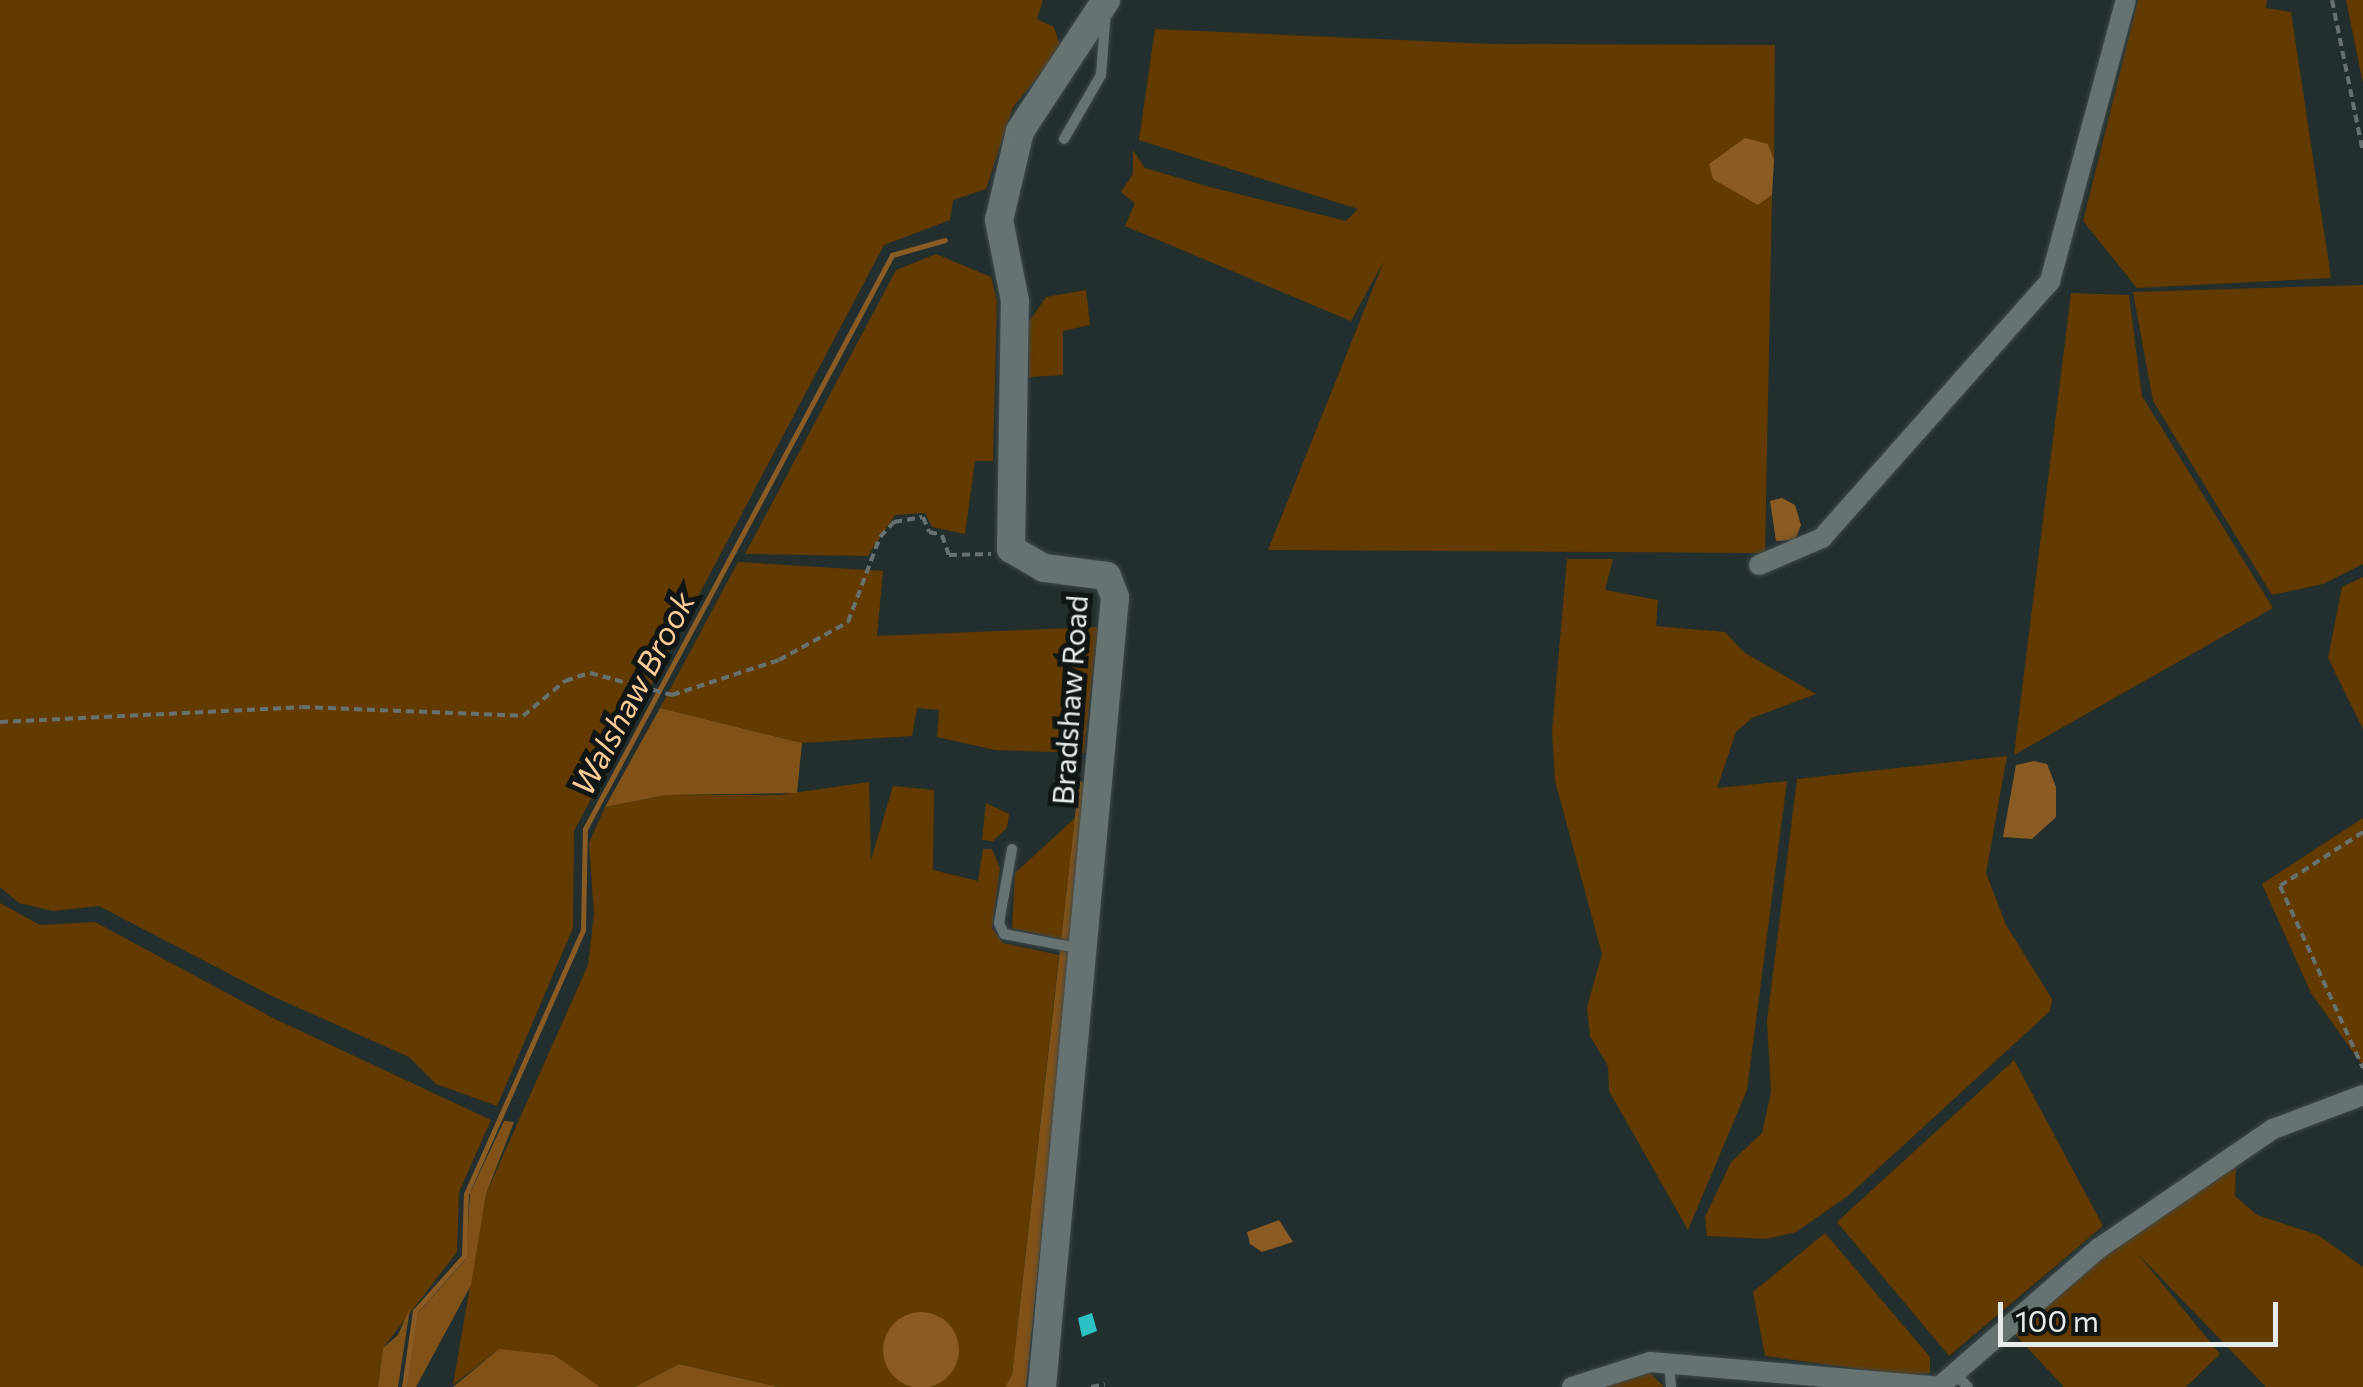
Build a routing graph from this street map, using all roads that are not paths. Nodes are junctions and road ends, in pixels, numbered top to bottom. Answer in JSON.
{"nodes":[{"id":1,"x":2126,"y":0,"type":"edge"},
{"id":2,"x":1105,"y":2,"type":"edge"},
{"id":3,"x":1064,"y":139,"type":"dead end"},
{"id":4,"x":1759,"y":565,"type":"dead end"},
{"id":5,"x":1012,"y":848,"type":"dead end"},
{"id":6,"x":1082,"y":949,"type":"junction"},
{"id":7,"x":2363,"y":1095,"type":"edge"},
{"id":8,"x":1670,"y":1364,"type":"junction"},
{"id":9,"x":1950,"y":1384,"type":"edge"},
{"id":10,"x":1042,"y":1387,"type":"edge"},
{"id":11,"x":1572,"y":1387,"type":"edge"},
{"id":12,"x":1671,"y":1387,"type":"edge"}],
"edges":[{"from":1,"to":4,"type":"street"},
{"from":2,"to":3,"type":"lane"},
{"from":2,"to":6,"type":"street","name":"Bradshaw Road"},
{"from":5,"to":6,"type":"lane"},
{"from":6,"to":10,"type":"street","name":"Bradshaw Road"},
{"from":7,"to":9,"type":"street"},
{"from":8,"to":9,"type":"street"},
{"from":8,"to":11,"type":"street"},
{"from":8,"to":12,"type":"lane"}]}
